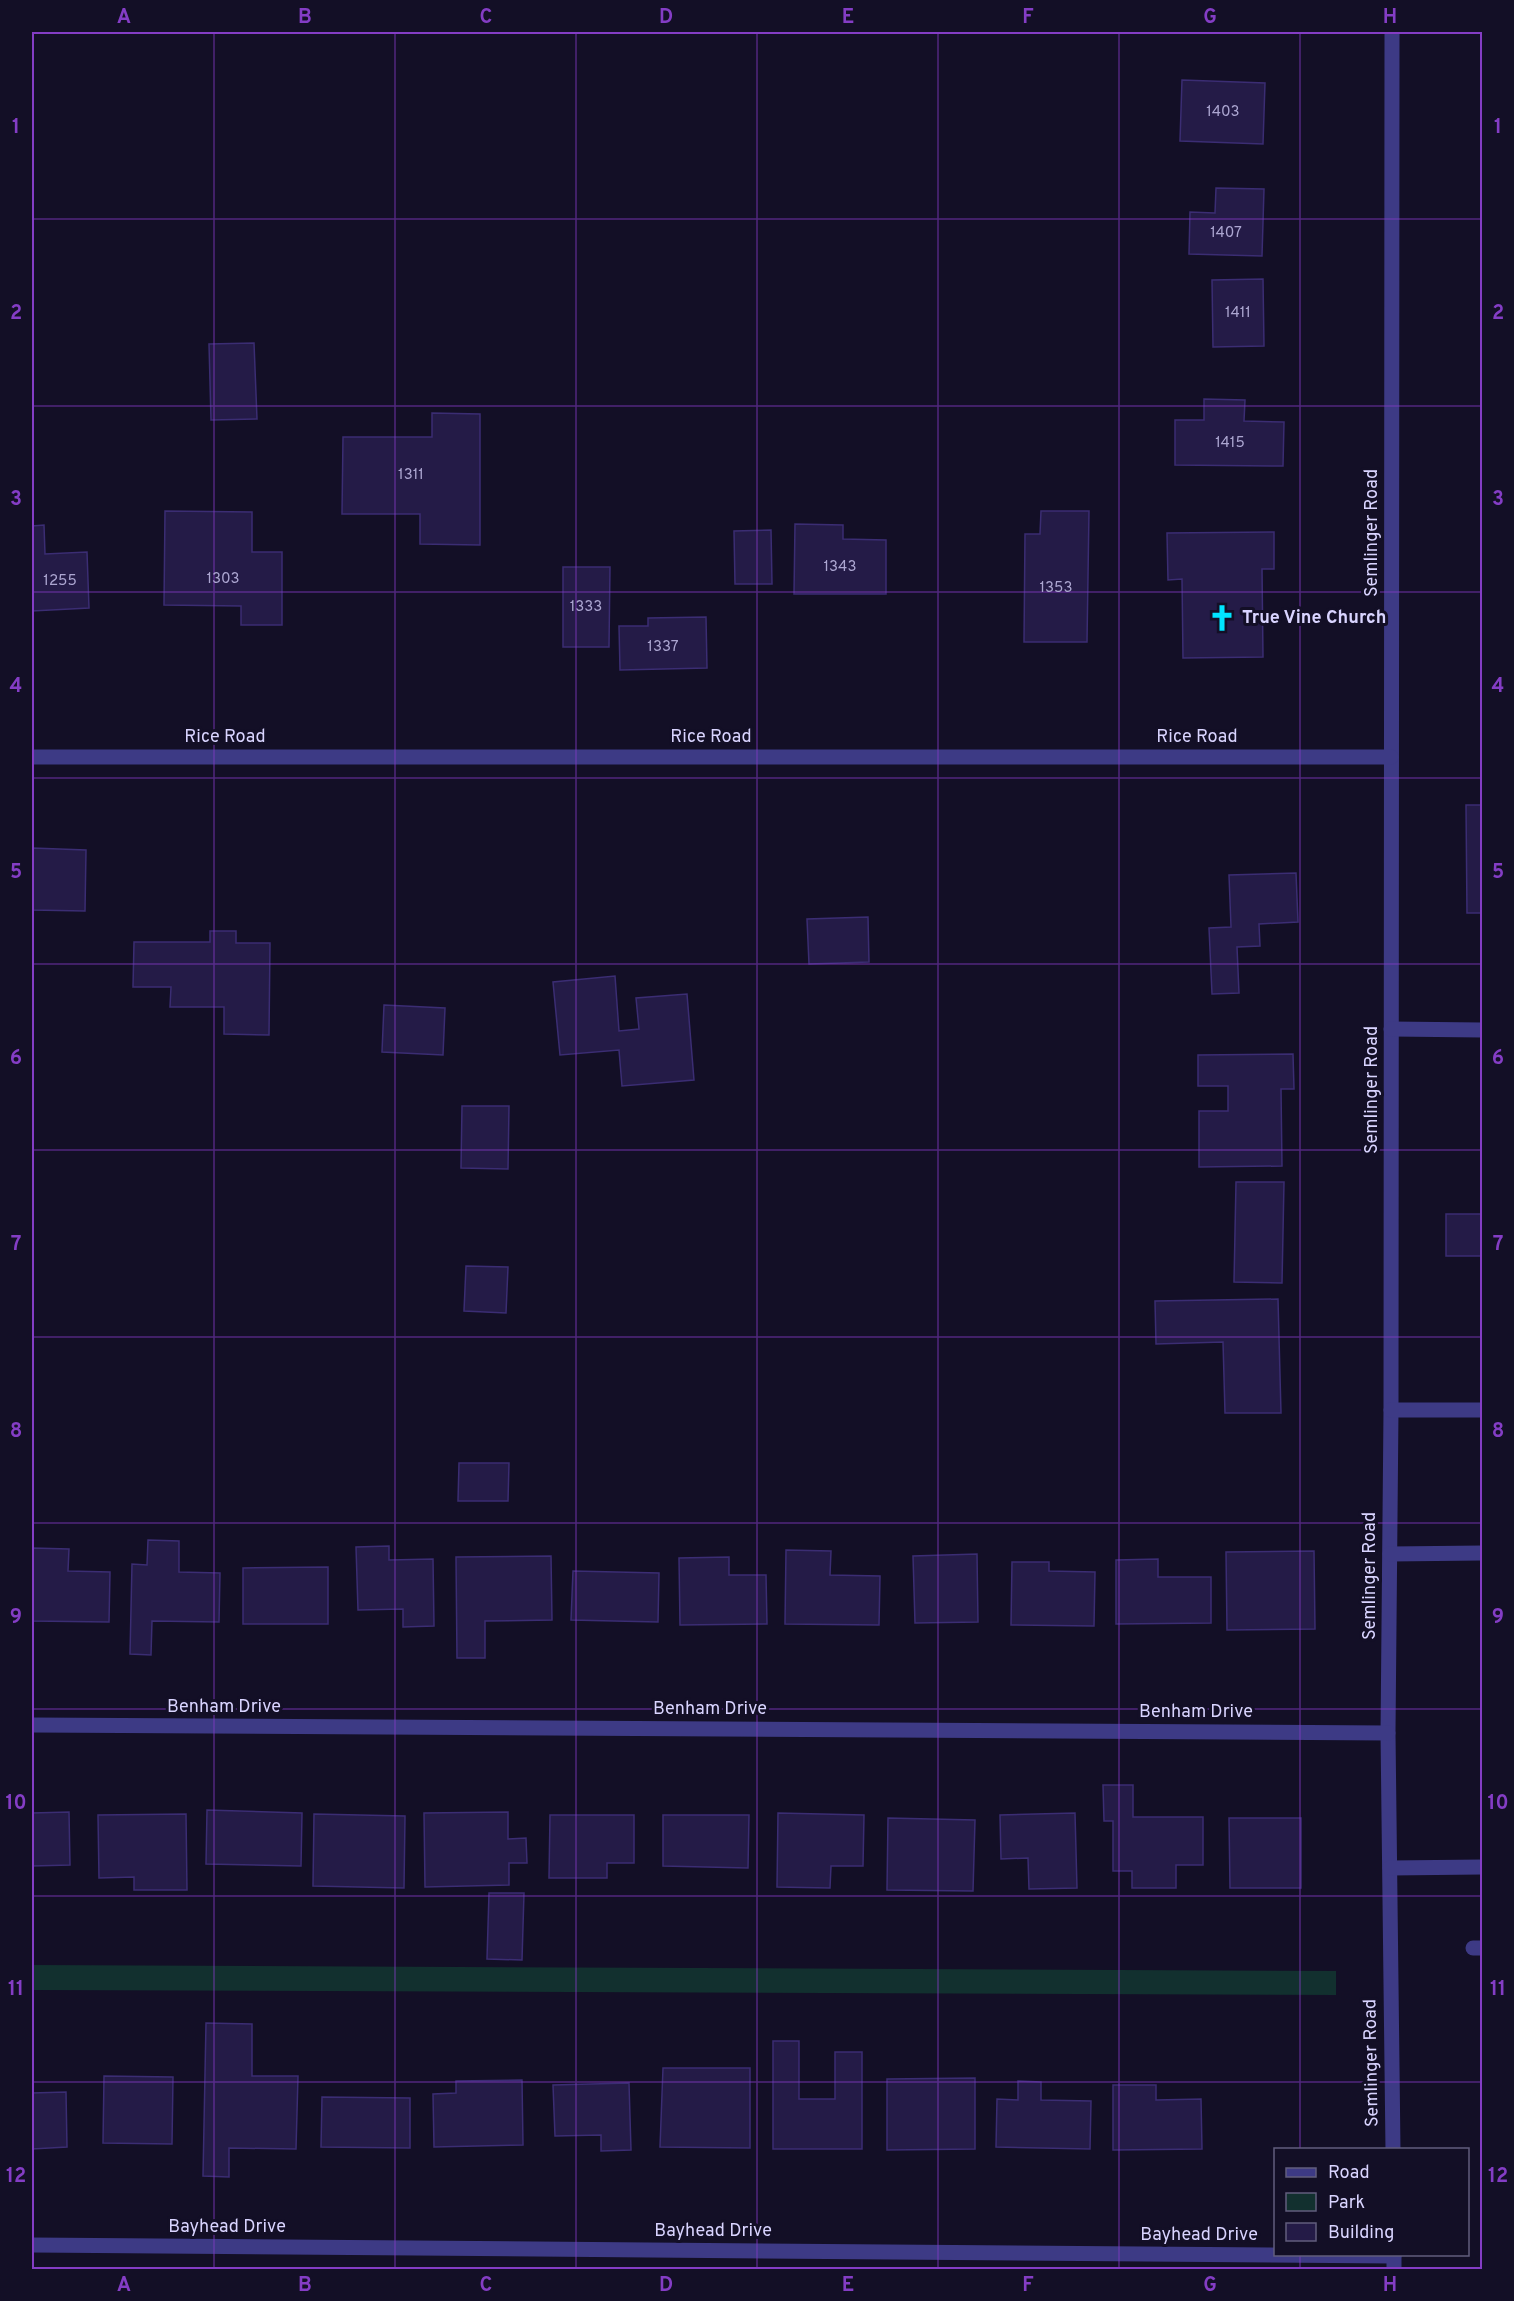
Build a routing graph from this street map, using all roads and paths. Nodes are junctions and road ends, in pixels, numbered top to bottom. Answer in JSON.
{"nodes":[{"id":1,"x":1392,"y":32,"type":"edge"},
{"id":2,"x":32,"y":757,"type":"edge"},
{"id":3,"x":1391,"y":757,"type":"junction"},
{"id":4,"x":1391,"y":1029,"type":"junction"},
{"id":5,"x":1482,"y":1030,"type":"edge"},
{"id":6,"x":1391,"y":1410,"type":"junction"},
{"id":7,"x":1482,"y":1410,"type":"edge"},
{"id":8,"x":1482,"y":1553,"type":"edge"},
{"id":9,"x":1390,"y":1554,"type":"junction"},
{"id":10,"x":32,"y":1725,"type":"edge"},
{"id":11,"x":1388,"y":1732,"type":"junction"},
{"id":12,"x":1390,"y":1868,"type":"junction"},
{"id":13,"x":1482,"y":1868,"type":"edge"},
{"id":14,"x":1393,"y":2148,"type":"edge"},
{"id":15,"x":32,"y":2245,"type":"edge"},
{"id":16,"x":1394,"y":2260,"type":"edge"}],
"edges":[{"from":1,"to":3,"type":"street","name":"Semlinger Road"},
{"from":2,"to":3,"type":"street","name":"Rice Road"},
{"from":3,"to":4,"type":"street","name":"Semlinger Road"},
{"from":4,"to":5,"type":"street"},
{"from":4,"to":6,"type":"street","name":"Semlinger Road"},
{"from":6,"to":7,"type":"street"},
{"from":6,"to":9,"type":"street","name":"Semlinger Road"},
{"from":8,"to":9,"type":"street"},
{"from":9,"to":11,"type":"street","name":"Semlinger Road"},
{"from":10,"to":11,"type":"street","name":"Benham Drive"},
{"from":11,"to":12,"type":"street","name":"Semlinger Road"},
{"from":12,"to":13,"type":"street"},
{"from":12,"to":14,"type":"street","name":"Semlinger Road"},
{"from":15,"to":16,"type":"street","name":"Bayhead Drive"}]}
